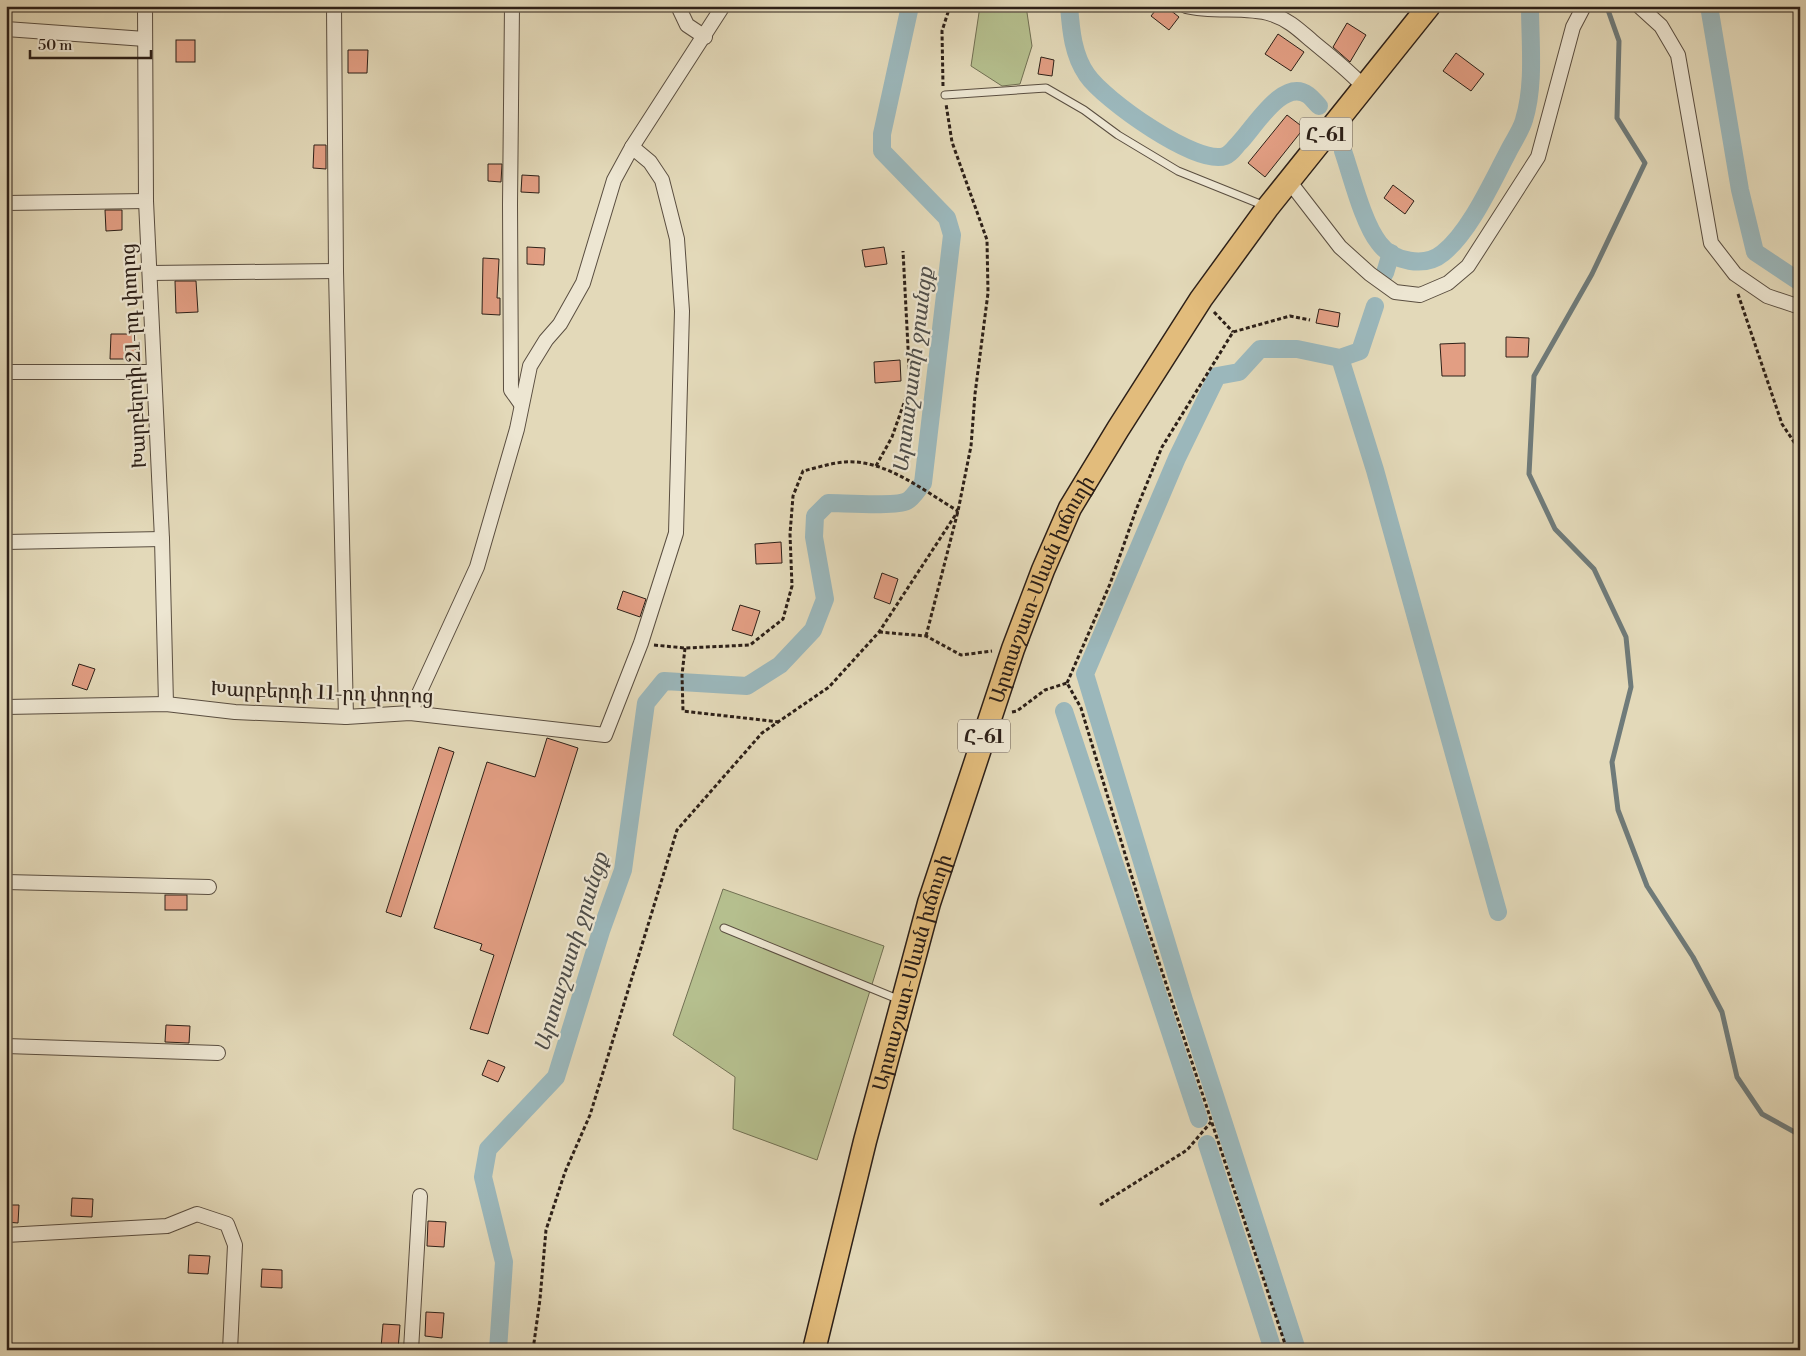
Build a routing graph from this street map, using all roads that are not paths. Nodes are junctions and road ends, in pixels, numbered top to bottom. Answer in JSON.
{"nodes":[{"id":1,"x":145,"y":6,"type":"edge"},
{"id":2,"x":334,"y":6,"type":"edge"},
{"id":3,"x":512,"y":6,"type":"edge"},
{"id":4,"x":678,"y":6,"type":"edge"},
{"id":5,"x":723,"y":6,"type":"edge"},
{"id":6,"x":1186,"y":6,"type":"edge"},
{"id":7,"x":1429,"y":6,"type":"edge"},
{"id":8,"x":1584,"y":6,"type":"edge"},
{"id":9,"x":1640,"y":6,"type":"edge"},
{"id":10,"x":1237,"y":9,"type":"edge"},
{"id":11,"x":6,"y":29,"type":"edge"},
{"id":12,"x":705,"y":37,"type":"junction"},
{"id":13,"x":145,"y":39,"type":"junction"},
{"id":14,"x":1364,"y":87,"type":"junction"},
{"id":15,"x":945,"y":94,"type":"road end"},
{"id":16,"x":632,"y":147,"type":"junction"},
{"id":17,"x":1289,"y":181,"type":"junction"},
{"id":18,"x":146,"y":201,"type":"junction"},
{"id":19,"x":6,"y":203,"type":"edge"},
{"id":20,"x":1268,"y":207,"type":"junction"},
{"id":21,"x":336,"y":271,"type":"junction"},
{"id":22,"x":150,"y":273,"type":"junction"},
{"id":23,"x":1800,"y":307,"type":"edge"},
{"id":24,"x":6,"y":372,"type":"edge"},
{"id":25,"x":153,"y":372,"type":"junction"},
{"id":26,"x":521,"y":404,"type":"junction"},
{"id":27,"x":162,"y":539,"type":"junction"},
{"id":28,"x":6,"y":542,"type":"edge"},
{"id":29,"x":166,"y":704,"type":"junction"},
{"id":30,"x":6,"y":707,"type":"edge"},
{"id":31,"x":410,"y":713,"type":"junction"},
{"id":32,"x":346,"y":717,"type":"junction"},
{"id":33,"x":6,"y":882,"type":"edge"},
{"id":34,"x":209,"y":887,"type":"dead end"},
{"id":35,"x":724,"y":928,"type":"dead end"},
{"id":36,"x":902,"y":1001,"type":"junction"},
{"id":37,"x":6,"y":1046,"type":"edge"},
{"id":38,"x":218,"y":1054,"type":"dead end"},
{"id":39,"x":420,"y":1196,"type":"dead end"},
{"id":40,"x":6,"y":1234,"type":"edge"},
{"id":41,"x":230,"y":1350,"type":"edge"},
{"id":42,"x":411,"y":1350,"type":"edge"},
{"id":43,"x":814,"y":1350,"type":"edge"}],
"edges":[{"from":1,"to":13,"type":"street","name":"Խարբերդի 21-րդ փողոց"},
{"from":2,"to":21,"type":"street"},
{"from":3,"to":26,"type":"street"},
{"from":4,"to":12,"type":"street"},
{"from":5,"to":12,"type":"street"},
{"from":6,"to":10,"type":"street"},
{"from":7,"to":14,"type":"main road","name":"Արտաշատ-Սևան խճուղի","number":"Հ-61"},
{"from":8,"to":17,"type":"street"},
{"from":9,"to":23,"type":"street"},
{"from":10,"to":14,"type":"street"},
{"from":11,"to":13,"type":"street"},
{"from":12,"to":16,"type":"street"},
{"from":13,"to":18,"type":"street","name":"Խարբերդի 21-րդ փողոց"},
{"from":14,"to":17,"type":"main road","name":"Արտաշատ-Սևան խճուղի","number":"Հ-61"},
{"from":15,"to":20,"type":"lane"},
{"from":16,"to":26,"type":"street"},
{"from":16,"to":31,"type":"street","name":"Խարբերդի 11-րդ փողոց"},
{"from":17,"to":20,"type":"main road","name":"Արտաշատ-Սևան խճուղի","number":"Հ-61"},
{"from":18,"to":19,"type":"street"},
{"from":18,"to":22,"type":"street","name":"Խարբերդի 21-րդ փողոց"},
{"from":20,"to":36,"type":"main road","name":"Արտաշատ-Սևան խճուղի","number":"Հ-61"},
{"from":21,"to":22,"type":"street"},
{"from":21,"to":32,"type":"street"},
{"from":22,"to":25,"type":"street","name":"Խարբերդի 21-րդ փողոց"},
{"from":24,"to":25,"type":"street"},
{"from":25,"to":27,"type":"street","name":"Խարբերդի 21-րդ փողոց"},
{"from":26,"to":31,"type":"street"},
{"from":27,"to":28,"type":"street"},
{"from":27,"to":29,"type":"street","name":"Խարբերդի 21-րդ փողոց"},
{"from":29,"to":30,"type":"street","name":"Խարբերդի 11-րդ փողոց"},
{"from":29,"to":32,"type":"street","name":"Խարբերդի 11-րդ փողոց"},
{"from":31,"to":32,"type":"street","name":"Խարբերդի 11-րդ փողոց"},
{"from":33,"to":34,"type":"street"},
{"from":35,"to":36,"type":"lane"},
{"from":36,"to":43,"type":"main road","name":"Արտաշատ-Սևան խճուղի","number":"Հ-61"},
{"from":37,"to":38,"type":"street"},
{"from":39,"to":42,"type":"street"},
{"from":40,"to":41,"type":"street"}]}
